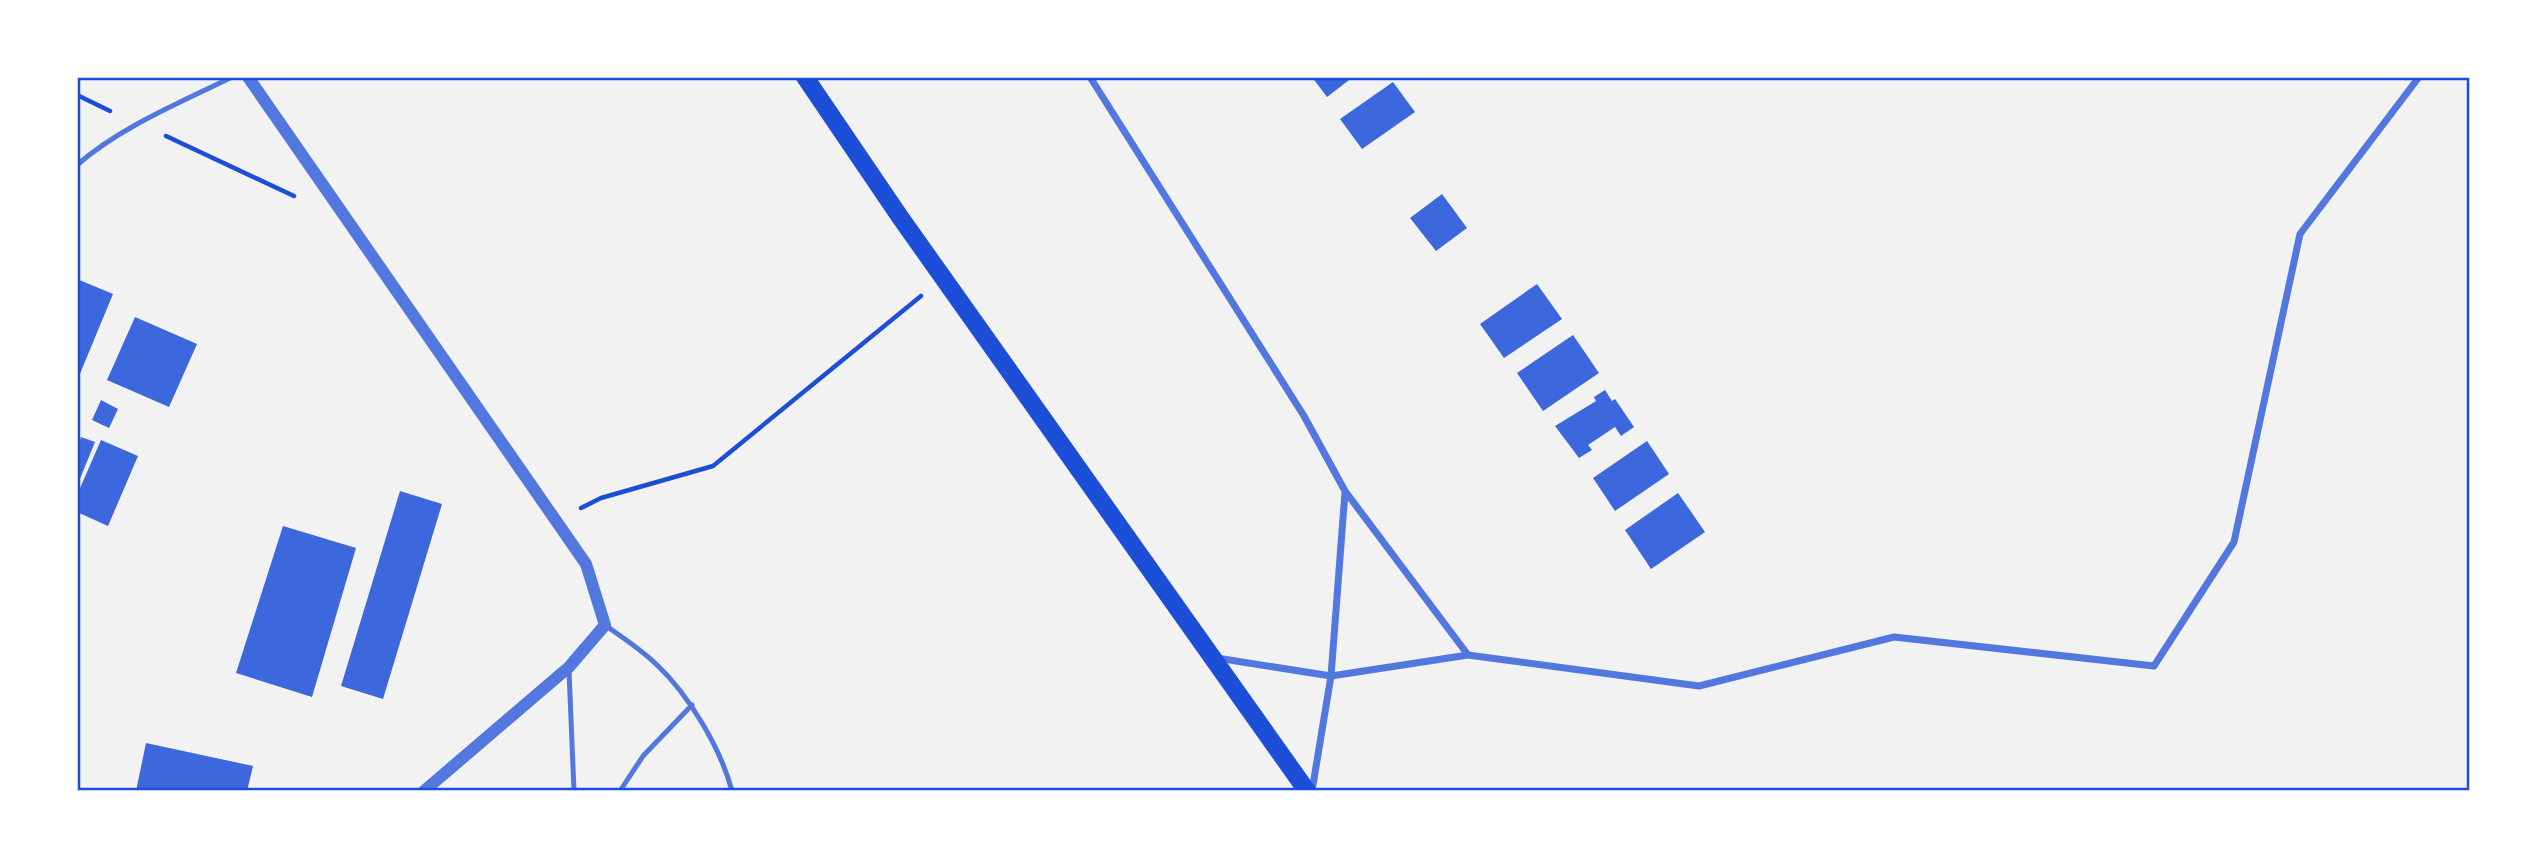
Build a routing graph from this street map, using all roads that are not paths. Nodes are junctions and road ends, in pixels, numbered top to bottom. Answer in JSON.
{"nodes":[{"id":1,"x":232,"y":77,"type":"edge"},
{"id":2,"x":248,"y":77,"type":"edge"},
{"id":3,"x":805,"y":77,"type":"edge"},
{"id":4,"x":1090,"y":77,"type":"edge"},
{"id":5,"x":2419,"y":77,"type":"edge"},
{"id":6,"x":77,"y":165,"type":"edge"},
{"id":7,"x":1345,"y":491,"type":"junction"},
{"id":8,"x":606,"y":625,"type":"junction"},
{"id":9,"x":1468,"y":655,"type":"junction"},
{"id":10,"x":1213,"y":658,"type":"junction"},
{"id":11,"x":569,"y":667,"type":"junction"},
{"id":12,"x":1331,"y":676,"type":"junction"},
{"id":13,"x":692,"y":705,"type":"junction"},
{"id":14,"x":424,"y":791,"type":"edge"},
{"id":15,"x":574,"y":791,"type":"edge"},
{"id":16,"x":620,"y":791,"type":"edge"},
{"id":17,"x":732,"y":791,"type":"edge"},
{"id":18,"x":1310,"y":791,"type":"edge"}],
"edges":[{"from":1,"to":6,"type":"lane"},
{"from":2,"to":8,"type":"street"},
{"from":3,"to":10,"type":"main road"},
{"from":4,"to":7,"type":"street"},
{"from":5,"to":9,"type":"street"},
{"from":7,"to":9,"type":"street"},
{"from":7,"to":12,"type":"street"},
{"from":8,"to":11,"type":"street"},
{"from":8,"to":13,"type":"lane"},
{"from":9,"to":12,"type":"street"},
{"from":10,"to":12,"type":"street"},
{"from":10,"to":18,"type":"main road"},
{"from":11,"to":14,"type":"street"},
{"from":11,"to":15,"type":"lane"},
{"from":12,"to":18,"type":"street"},
{"from":13,"to":16,"type":"lane"},
{"from":13,"to":17,"type":"lane"}]}
